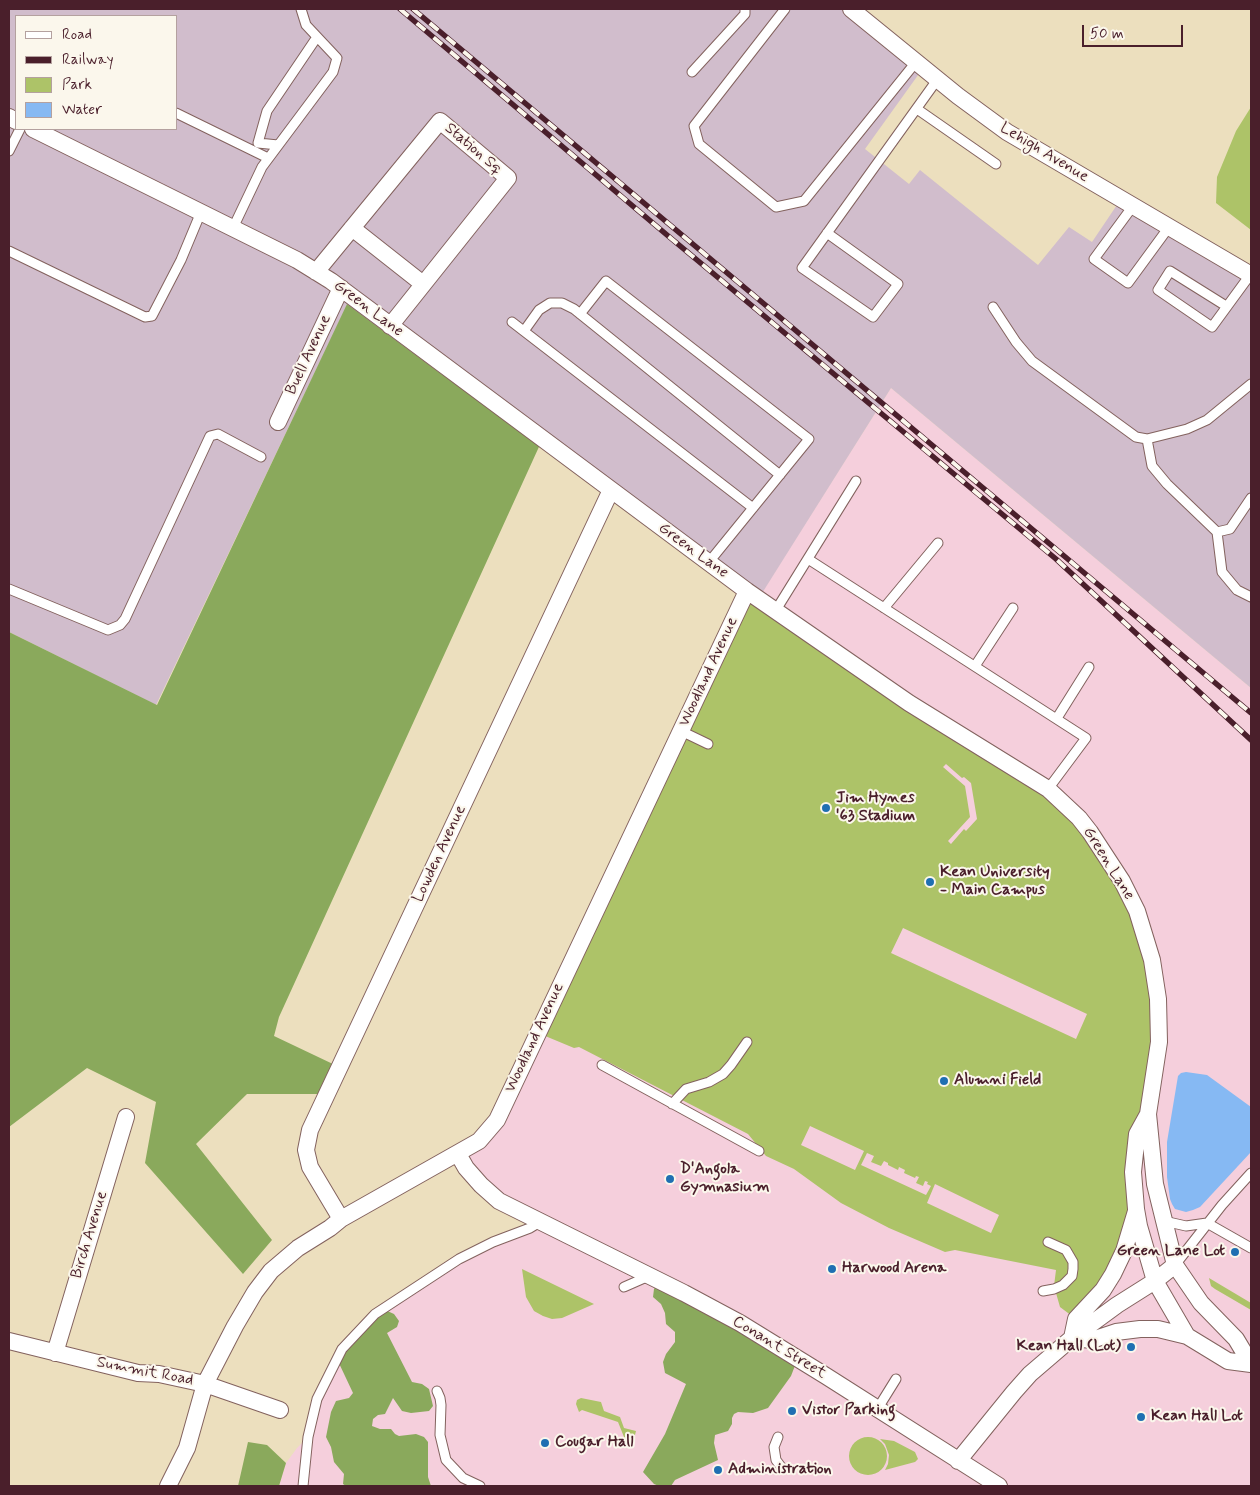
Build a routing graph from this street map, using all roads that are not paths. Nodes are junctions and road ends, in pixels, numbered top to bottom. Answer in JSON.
{"nodes":[{"id":1,"x":301,"y":9,"type":"edge"},
{"id":2,"x":745,"y":9,"type":"edge"},
{"id":3,"x":785,"y":9,"type":"edge"},
{"id":4,"x":851,"y":9,"type":"edge"},
{"id":5,"x":317,"y":37,"type":"junction"},
{"id":6,"x":916,"y":62,"type":"junction"},
{"id":7,"x":692,"y":72,"type":"dead end"},
{"id":8,"x":938,"y":80,"type":"junction"},
{"id":9,"x":917,"y":109,"type":"junction"},
{"id":10,"x":178,"y":114,"type":"edge"},
{"id":11,"x":20,"y":130,"type":"edge"},
{"id":12,"x":35,"y":130,"type":"edge"},
{"id":13,"x":278,"y":145,"type":"junction"},
{"id":14,"x":9,"y":151,"type":"edge"},
{"id":15,"x":268,"y":158,"type":"junction"},
{"id":16,"x":996,"y":164,"type":"dead end"},
{"id":17,"x":1133,"y":206,"type":"junction"},
{"id":18,"x":201,"y":212,"type":"junction"},
{"id":19,"x":1169,"y":227,"type":"junction"},
{"id":20,"x":233,"y":228,"type":"junction"},
{"id":21,"x":352,"y":228,"type":"junction"},
{"id":22,"x":827,"y":233,"type":"junction"},
{"id":23,"x":9,"y":251,"type":"edge"},
{"id":24,"x":316,"y":272,"type":"junction"},
{"id":25,"x":1251,"y":275,"type":"edge"},
{"id":26,"x":424,"y":284,"type":"junction"},
{"id":27,"x":341,"y":288,"type":"junction"},
{"id":28,"x":1226,"y":306,"type":"junction"},
{"id":29,"x":993,"y":307,"type":"dead end"},
{"id":30,"x":580,"y":314,"type":"junction"},
{"id":31,"x":512,"y":322,"type":"dead end"},
{"id":32,"x":390,"y":326,"type":"junction"},
{"id":33,"x":524,"y":331,"type":"junction"},
{"id":34,"x":1251,"y":384,"type":"edge"},
{"id":35,"x":278,"y":422,"type":"dead end"},
{"id":36,"x":1147,"y":439,"type":"junction"},
{"id":37,"x":261,"y":457,"type":"dead end"},
{"id":38,"x":780,"y":475,"type":"junction"},
{"id":39,"x":856,"y":481,"type":"dead end"},
{"id":40,"x":611,"y":490,"type":"junction"},
{"id":41,"x":1251,"y":498,"type":"edge"},
{"id":42,"x":753,"y":508,"type":"junction"},
{"id":43,"x":1217,"y":532,"type":"junction"},
{"id":44,"x":938,"y":543,"type":"dead end"},
{"id":45,"x":808,"y":559,"type":"junction"},
{"id":46,"x":709,"y":562,"type":"junction"},
{"id":47,"x":9,"y":589,"type":"edge"},
{"id":48,"x":747,"y":591,"type":"junction"},
{"id":49,"x":1251,"y":597,"type":"edge"},
{"id":50,"x":884,"y":608,"type":"junction"},
{"id":51,"x":1013,"y":608,"type":"dead end"},
{"id":52,"x":776,"y":610,"type":"junction"},
{"id":53,"x":974,"y":666,"type":"junction"},
{"id":54,"x":1089,"y":667,"type":"dead end"},
{"id":55,"x":1057,"y":718,"type":"junction"},
{"id":56,"x":681,"y":731,"type":"junction"},
{"id":57,"x":708,"y":744,"type":"dead end"},
{"id":58,"x":1048,"y":789,"type":"junction"},
{"id":59,"x":747,"y":1042,"type":"dead end"},
{"id":60,"x":602,"y":1065,"type":"dead end"},
{"id":61,"x":672,"y":1104,"type":"junction"},
{"id":62,"x":1148,"y":1114,"type":"junction"},
{"id":63,"x":126,"y":1117,"type":"dead end"},
{"id":64,"x":759,"y":1151,"type":"dead end"},
{"id":65,"x":458,"y":1154,"type":"junction"},
{"id":66,"x":1251,"y":1173,"type":"edge"},
{"id":67,"x":1136,"y":1209,"type":"junction"},
{"id":68,"x":341,"y":1219,"type":"junction"},
{"id":69,"x":1164,"y":1221,"type":"junction"},
{"id":70,"x":540,"y":1222,"type":"junction"},
{"id":71,"x":1207,"y":1223,"type":"junction"},
{"id":72,"x":1048,"y":1242,"type":"dead end"},
{"id":73,"x":1251,"y":1248,"type":"edge"},
{"id":74,"x":1175,"y":1265,"type":"junction"},
{"id":75,"x":649,"y":1276,"type":"junction"},
{"id":76,"x":1155,"y":1281,"type":"junction"},
{"id":77,"x":624,"y":1287,"type":"dead end"},
{"id":78,"x":1043,"y":1291,"type":"dead end"},
{"id":79,"x":1188,"y":1336,"type":"junction"},
{"id":80,"x":1072,"y":1338,"type":"junction"},
{"id":81,"x":9,"y":1341,"type":"edge"},
{"id":82,"x":55,"y":1353,"type":"junction"},
{"id":83,"x":1251,"y":1364,"type":"edge"},
{"id":84,"x":896,"y":1379,"type":"dead end"},
{"id":85,"x":205,"y":1384,"type":"junction"},
{"id":86,"x":437,"y":1391,"type":"dead end"},
{"id":87,"x":878,"y":1408,"type":"junction"},
{"id":88,"x":280,"y":1410,"type":"dead end"},
{"id":89,"x":778,"y":1438,"type":"dead end"},
{"id":90,"x":958,"y":1460,"type":"junction"},
{"id":91,"x":782,"y":1468,"type":"dead end"},
{"id":92,"x":168,"y":1486,"type":"edge"},
{"id":93,"x":303,"y":1486,"type":"edge"},
{"id":94,"x":480,"y":1486,"type":"edge"},
{"id":95,"x":999,"y":1486,"type":"edge"}],
"edges":[{"from":1,"to":5,"type":"lane"},
{"from":2,"to":7,"type":"lane"},
{"from":3,"to":6,"type":"lane"},
{"from":4,"to":6,"type":"street","name":"Lehigh Avenue"},
{"from":5,"to":13,"type":"lane"},
{"from":5,"to":13,"type":"lane"},
{"from":6,"to":8,"type":"street","name":"Lehigh Avenue"},
{"from":8,"to":9,"type":"lane"},
{"from":8,"to":17,"type":"street","name":"Lehigh Avenue"},
{"from":9,"to":16,"type":"lane"},
{"from":9,"to":22,"type":"lane"},
{"from":10,"to":15,"type":"lane"},
{"from":11,"to":14,"type":"lane"},
{"from":12,"to":18,"type":"street","name":"Green Lane"},
{"from":13,"to":15,"type":"lane"},
{"from":15,"to":20,"type":"lane"},
{"from":17,"to":19,"type":"street","name":"Lehigh Avenue"},
{"from":17,"to":19,"type":"lane"},
{"from":18,"to":20,"type":"street","name":"Green Lane"},
{"from":18,"to":23,"type":"lane"},
{"from":19,"to":25,"type":"street","name":"Lehigh Avenue"},
{"from":20,"to":24,"type":"street","name":"Green Lane"},
{"from":21,"to":24,"type":"street","name":"Station Sq"},
{"from":21,"to":26,"type":"street"},
{"from":21,"to":26,"type":"street","name":"Station Sq"},
{"from":22,"to":22,"type":"lane"},
{"from":24,"to":27,"type":"street","name":"Green Lane"},
{"from":25,"to":28,"type":"lane"},
{"from":26,"to":32,"type":"street","name":"Station Sq"},
{"from":27,"to":32,"type":"street","name":"Green Lane"},
{"from":27,"to":35,"type":"street","name":"Buell Avenue"},
{"from":28,"to":28,"type":"lane"},
{"from":29,"to":36,"type":"lane"},
{"from":30,"to":33,"type":"lane"},
{"from":30,"to":38,"type":"lane"},
{"from":30,"to":38,"type":"lane"},
{"from":31,"to":33,"type":"lane"},
{"from":32,"to":40,"type":"street","name":"Green Lane"},
{"from":33,"to":42,"type":"lane"},
{"from":34,"to":36,"type":"lane"},
{"from":36,"to":43,"type":"lane"},
{"from":37,"to":47,"type":"lane"},
{"from":38,"to":42,"type":"lane"},
{"from":39,"to":45,"type":"lane"},
{"from":40,"to":46,"type":"street","name":"Green Lane"},
{"from":40,"to":68,"type":"street","name":"Lowden Avenue"},
{"from":41,"to":43,"type":"lane"},
{"from":42,"to":46,"type":"lane"},
{"from":43,"to":49,"type":"lane"},
{"from":44,"to":50,"type":"lane"},
{"from":45,"to":50,"type":"lane"},
{"from":45,"to":52,"type":"lane"},
{"from":46,"to":48,"type":"street","name":"Green Lane"},
{"from":48,"to":52,"type":"street","name":"Green Lane"},
{"from":48,"to":56,"type":"street","name":"Woodland Avenue"},
{"from":50,"to":53,"type":"lane"},
{"from":51,"to":53,"type":"lane"},
{"from":52,"to":58,"type":"street","name":"Green Lane"},
{"from":53,"to":55,"type":"lane"},
{"from":54,"to":55,"type":"lane"},
{"from":55,"to":58,"type":"lane"},
{"from":56,"to":57,"type":"lane"},
{"from":56,"to":65,"type":"street","name":"Woodland Avenue"},
{"from":58,"to":62,"type":"street","name":"Green Lane"},
{"from":59,"to":61,"type":"lane"},
{"from":60,"to":61,"type":"lane"},
{"from":61,"to":64,"type":"lane"},
{"from":62,"to":67,"type":"street","name":"Green Lane"},
{"from":62,"to":69,"type":"street","name":"Green Lane"},
{"from":63,"to":82,"type":"street","name":"Birch Avenue"},
{"from":65,"to":68,"type":"street","name":"Woodland Avenue"},
{"from":65,"to":70,"type":"street","name":"Conant Street"},
{"from":66,"to":71,"type":"lane"},
{"from":67,"to":76,"type":"street","name":"Green Lane"},
{"from":67,"to":80,"type":"street"},
{"from":68,"to":85,"type":"street","name":"Woodland Avenue"},
{"from":69,"to":71,"type":"lane"},
{"from":69,"to":74,"type":"street","name":"Green Lane"},
{"from":70,"to":75,"type":"street","name":"Conant Street"},
{"from":70,"to":93,"type":"lane"},
{"from":71,"to":73,"type":"lane"},
{"from":71,"to":74,"type":"lane"},
{"from":72,"to":78,"type":"lane"},
{"from":74,"to":76,"type":"street"},
{"from":74,"to":83,"type":"street","name":"Green Lane"},
{"from":75,"to":77,"type":"lane"},
{"from":75,"to":87,"type":"street","name":"Conant Street"},
{"from":76,"to":79,"type":"street","name":"Green Lane"},
{"from":76,"to":80,"type":"street"},
{"from":79,"to":80,"type":"street"},
{"from":79,"to":83,"type":"street","name":"Green Lane"},
{"from":80,"to":90,"type":"street"},
{"from":81,"to":82,"type":"street","name":"Summit Road"},
{"from":82,"to":85,"type":"street","name":"Summit Road"},
{"from":84,"to":87,"type":"lane"},
{"from":85,"to":88,"type":"street","name":"Summit Road"},
{"from":85,"to":92,"type":"street","name":"Woodland Avenue"},
{"from":86,"to":94,"type":"lane"},
{"from":87,"to":90,"type":"street","name":"Conant Street"},
{"from":89,"to":91,"type":"lane"},
{"from":90,"to":95,"type":"street","name":"Conant Street"}]}
